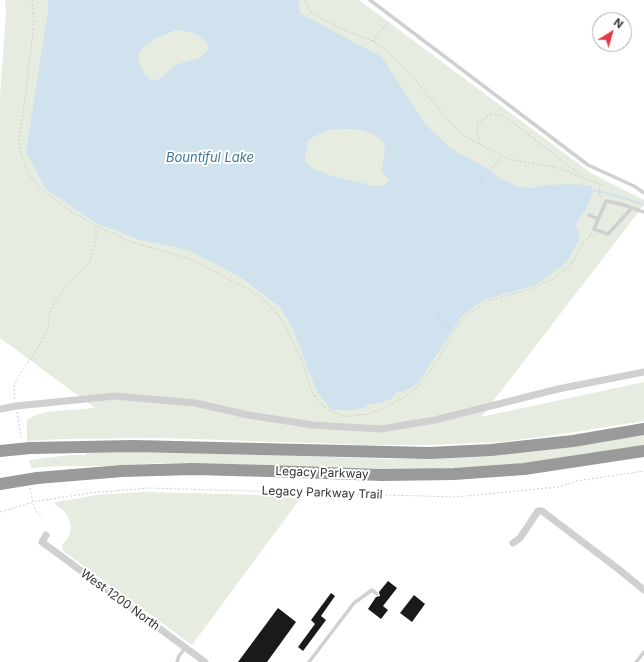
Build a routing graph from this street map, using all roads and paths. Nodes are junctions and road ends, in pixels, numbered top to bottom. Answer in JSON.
{"nodes":[{"id":1,"x":32,"y":0,"type":"edge"},
{"id":2,"x":305,"y":0,"type":"edge"},
{"id":3,"x":370,"y":0,"type":"edge"},
{"id":4,"x":394,"y":18,"type":"junction"},
{"id":5,"x":373,"y":41,"type":"junction"},
{"id":6,"x":480,"y":145,"type":"junction"},
{"id":7,"x":502,"y":157,"type":"junction"},
{"id":8,"x":582,"y":177,"type":"junction"},
{"id":9,"x":480,"y":178,"type":"dead end"},
{"id":10,"x":482,"y":180,"type":"junction"},
{"id":11,"x":485,"y":182,"type":"dead end"},
{"id":12,"x":644,"y":193,"type":"edge"},
{"id":13,"x":599,"y":195,"type":"dead end"},
{"id":14,"x":632,"y":208,"type":"junction"},
{"id":15,"x":644,"y":212,"type":"edge"},
{"id":16,"x":589,"y":215,"type":"dead end"},
{"id":17,"x":598,"y":219,"type":"junction"},
{"id":18,"x":96,"y":226,"type":"junction"},
{"id":19,"x":594,"y":229,"type":"junction"},
{"id":20,"x":439,"y":314,"type":"dead end"},
{"id":21,"x":437,"y":316,"type":"junction"},
{"id":22,"x":435,"y":319,"type":"dead end"},
{"id":23,"x":455,"y":330,"type":"junction"},
{"id":24,"x":644,"y":372,"type":"edge"},
{"id":25,"x":16,"y":406,"type":"junction"},
{"id":26,"x":0,"y":410,"type":"edge"},
{"id":27,"x":644,"y":429,"type":"edge"},
{"id":28,"x":21,"y":437,"type":"dead end"},
{"id":29,"x":0,"y":451,"type":"edge"},
{"id":30,"x":644,"y":451,"type":"edge"},
{"id":31,"x":644,"y":471,"type":"edge"},
{"id":32,"x":0,"y":484,"type":"edge"},
{"id":33,"x":30,"y":488,"type":"dead end"},
{"id":34,"x":33,"y":502,"type":"junction"},
{"id":35,"x":0,"y":512,"type":"edge"},
{"id":36,"x":42,"y":518,"type":"dead end"},
{"id":37,"x":46,"y":535,"type":"dead end"},
{"id":38,"x":513,"y":543,"type":"dead end"},
{"id":39,"x":644,"y":590,"type":"edge"},
{"id":40,"x":377,"y":594,"type":"dead end"},
{"id":41,"x":185,"y":648,"type":"junction"},
{"id":42,"x":644,"y":652,"type":"edge"},
{"id":43,"x":177,"y":662,"type":"edge"},
{"id":44,"x":205,"y":662,"type":"edge"},
{"id":45,"x":308,"y":662,"type":"edge"},
{"id":46,"x":636,"y":662,"type":"edge"}],
"edges":[{"from":1,"to":18,"type":"path"},
{"from":2,"to":5,"type":"path"},
{"from":3,"to":4,"type":"lane"},
{"from":4,"to":5,"type":"path"},
{"from":4,"to":12,"type":"lane"},
{"from":5,"to":6,"type":"path"},
{"from":6,"to":7,"type":"path"},
{"from":6,"to":8,"type":"path"},
{"from":7,"to":8,"type":"path"},
{"from":7,"to":10,"type":"path"},
{"from":8,"to":13,"type":"path"},
{"from":9,"to":10,"type":"path"},
{"from":10,"to":11,"type":"path"},
{"from":14,"to":15,"type":"lane"},
{"from":14,"to":17,"type":"lane"},
{"from":14,"to":19,"type":"lane"},
{"from":16,"to":17,"type":"lane"},
{"from":17,"to":19,"type":"lane"},
{"from":18,"to":23,"type":"path"},
{"from":18,"to":25,"type":"path"},
{"from":19,"to":23,"type":"path"},
{"from":20,"to":21,"type":"path"},
{"from":21,"to":22,"type":"path"},
{"from":21,"to":23,"type":"path"},
{"from":24,"to":25,"type":"street"},
{"from":25,"to":26,"type":"street"},
{"from":25,"to":28,"type":"path"},
{"from":27,"to":29,"type":"highway","name":"Legacy Parkway"},
{"from":30,"to":32,"type":"highway","name":"Legacy Parkway"},
{"from":31,"to":34,"type":"path","name":"Legacy Parkway Trail"},
{"from":33,"to":34,"type":"path"},
{"from":34,"to":35,"type":"path","name":"Legacy Parkway Trail"},
{"from":34,"to":36,"type":"path"},
{"from":37,"to":41,"type":"street","name":"West 1200 North"},
{"from":38,"to":39,"type":"street"},
{"from":40,"to":45,"type":"lane"},
{"from":41,"to":43,"type":"lane"},
{"from":41,"to":44,"type":"street","name":"West 1200 North"},
{"from":42,"to":46,"type":"lane"}]}
